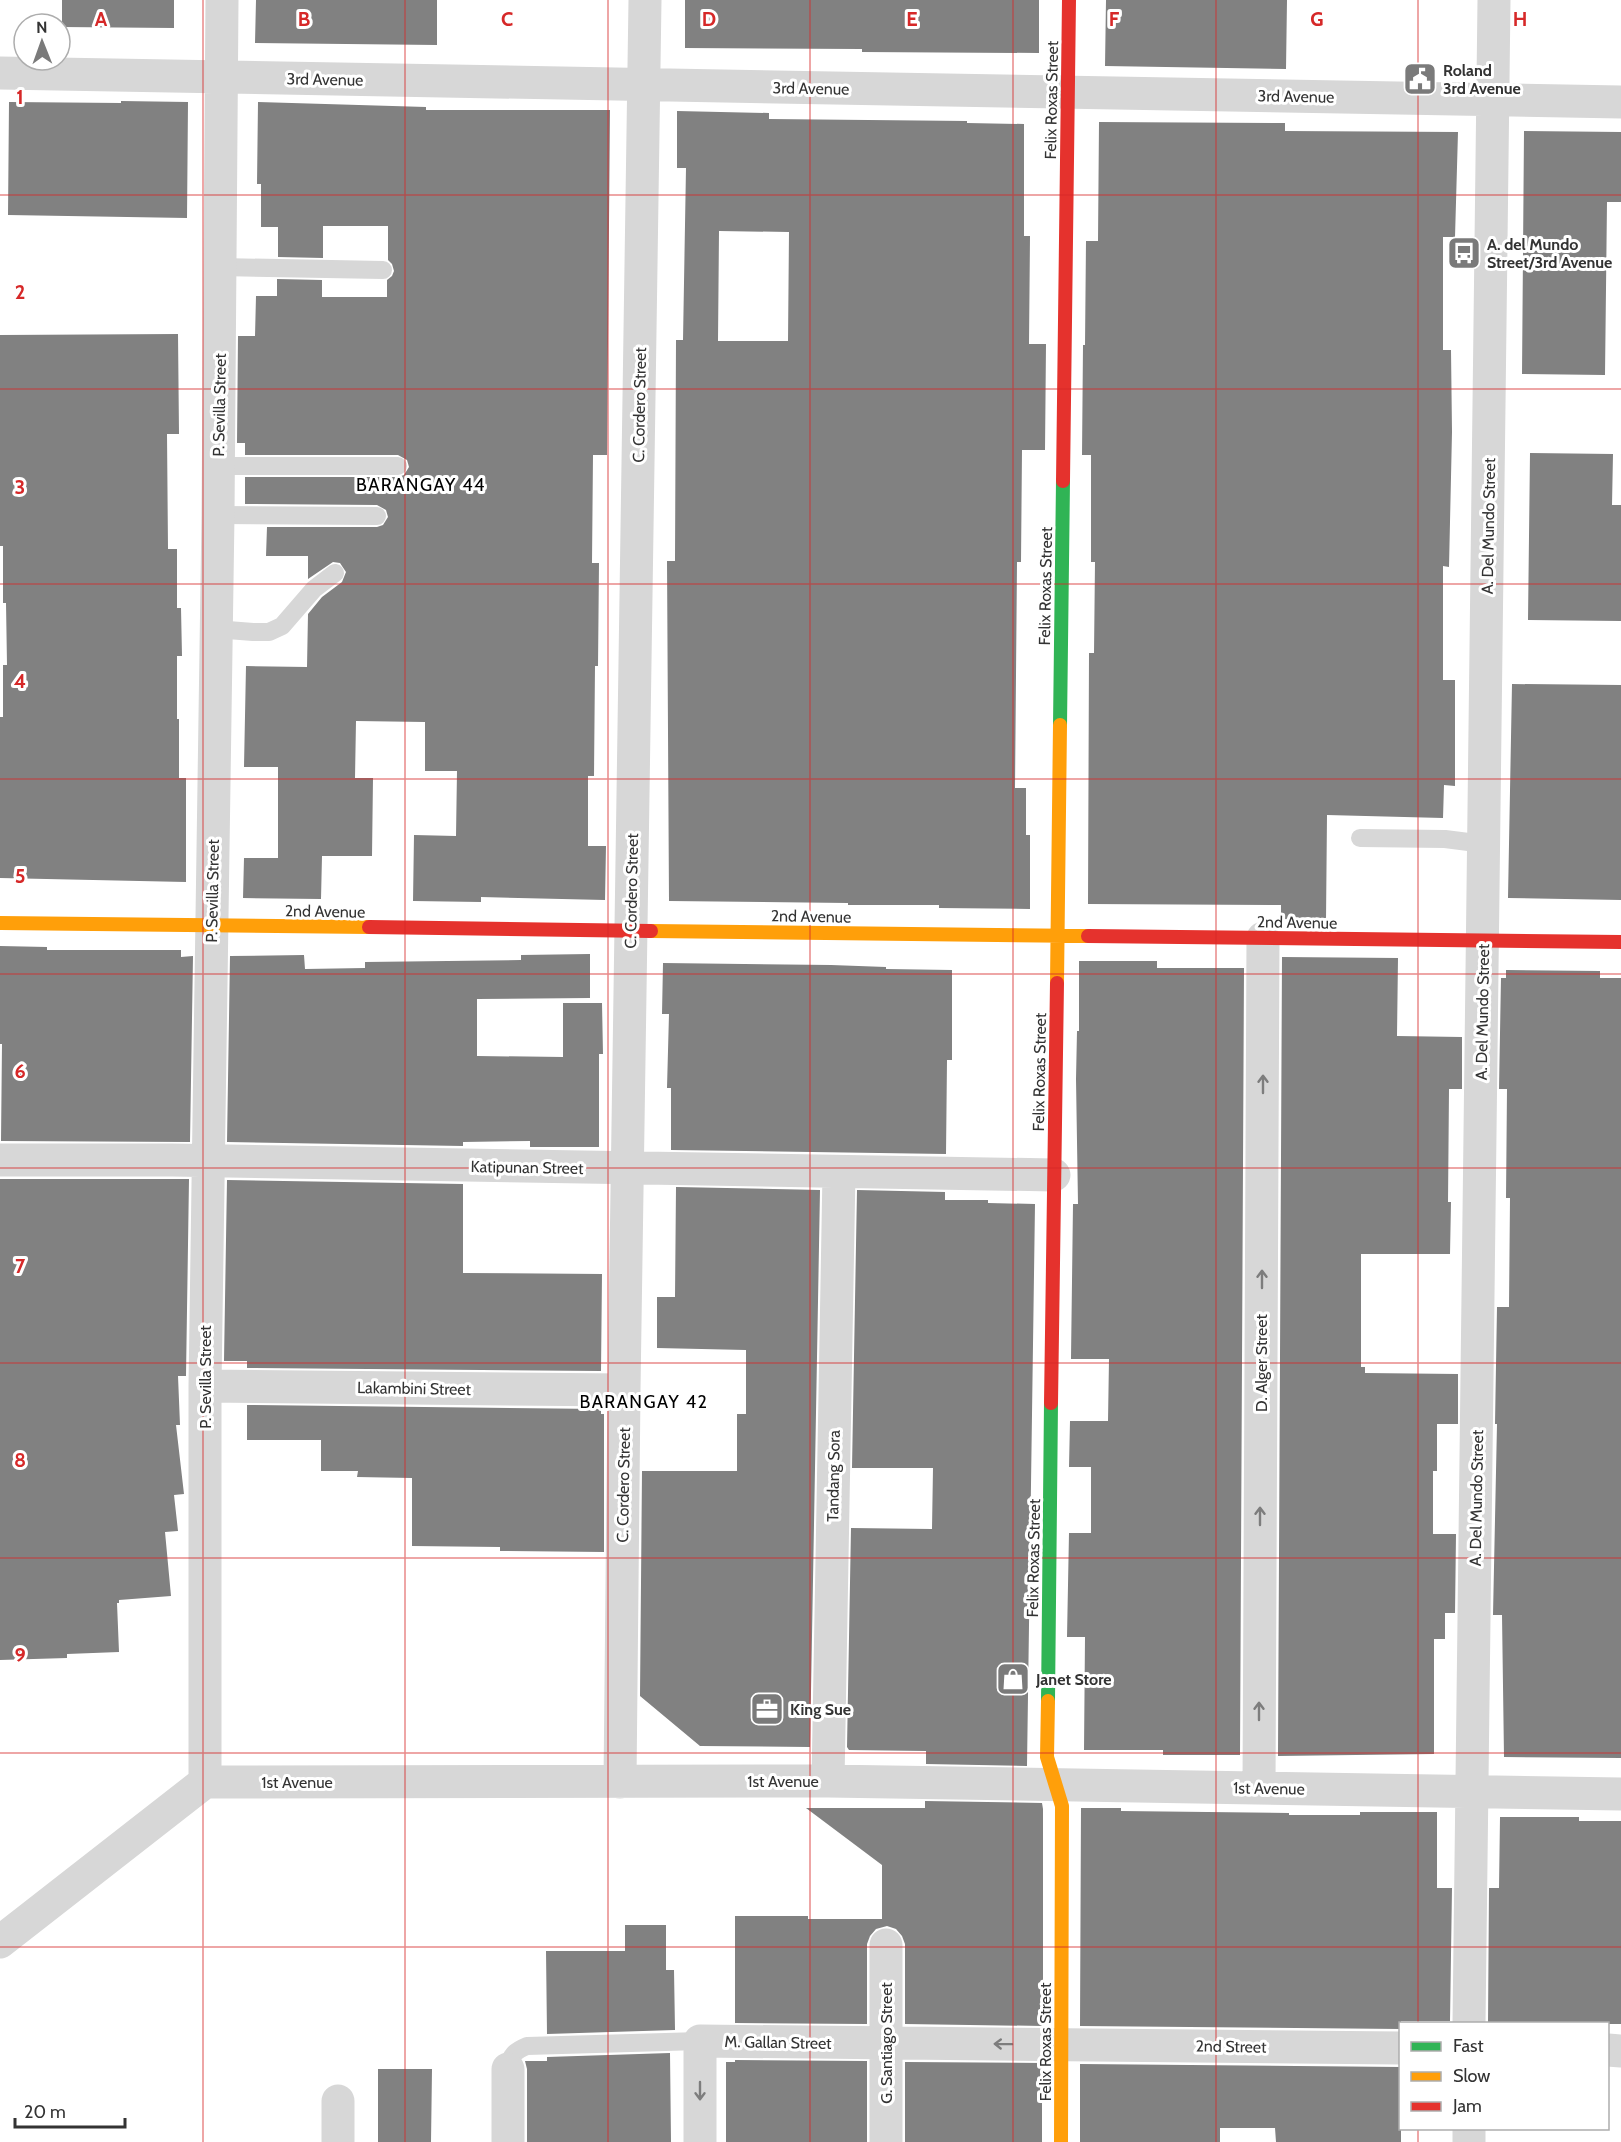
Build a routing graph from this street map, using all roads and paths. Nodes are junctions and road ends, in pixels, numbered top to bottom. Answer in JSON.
{"nodes":[{"id":1,"x":222,"y":0,"type":"edge"},
{"id":2,"x":645,"y":0,"type":"edge"},
{"id":3,"x":1069,"y":0,"type":"edge"},
{"id":4,"x":1494,"y":0,"type":"edge"},
{"id":5,"x":0,"y":73,"type":"edge"},
{"id":6,"x":222,"y":77,"type":"junction"},
{"id":7,"x":644,"y":85,"type":"junction"},
{"id":8,"x":1068,"y":93,"type":"junction"},
{"id":9,"x":1493,"y":101,"type":"junction"},
{"id":10,"x":1621,"y":102,"type":"edge"},
{"id":11,"x":220,"y":267,"type":"junction"},
{"id":12,"x":383,"y":270,"type":"dead end"},
{"id":13,"x":218,"y":466,"type":"junction"},
{"id":14,"x":398,"y":466,"type":"dead end"},
{"id":15,"x":218,"y":515,"type":"junction"},
{"id":16,"x":377,"y":516,"type":"dead end"},
{"id":17,"x":334,"y":573,"type":"dead end"},
{"id":18,"x":215,"y":630,"type":"junction"},
{"id":19,"x":1360,"y":838,"type":"dead end"},
{"id":20,"x":1484,"y":843,"type":"junction"},
{"id":21,"x":0,"y":923,"type":"edge"},
{"id":22,"x":212,"y":926,"type":"junction"},
{"id":23,"x":631,"y":931,"type":"junction"},
{"id":24,"x":1057,"y":936,"type":"junction"},
{"id":25,"x":1263,"y":938,"type":"junction"},
{"id":26,"x":1483,"y":940,"type":"junction"},
{"id":27,"x":1621,"y":942,"type":"edge"},
{"id":28,"x":0,"y":1160,"type":"edge"},
{"id":29,"x":207,"y":1161,"type":"junction"},
{"id":30,"x":627,"y":1168,"type":"junction"},
{"id":31,"x":839,"y":1172,"type":"junction"},
{"id":32,"x":1054,"y":1175,"type":"junction"},
{"id":33,"x":205,"y":1386,"type":"junction"},
{"id":34,"x":624,"y":1390,"type":"junction"},
{"id":35,"x":828,"y":1781,"type":"junction"},
{"id":36,"x":205,"y":1782,"type":"junction"},
{"id":37,"x":620,"y":1782,"type":"junction"},
{"id":38,"x":1054,"y":1784,"type":"junction"},
{"id":39,"x":1259,"y":1788,"type":"junction"},
{"id":40,"x":1472,"y":1791,"type":"junction"},
{"id":41,"x":1621,"y":1794,"type":"edge"},
{"id":42,"x":0,"y":1942,"type":"edge"},
{"id":43,"x":886,"y":1945,"type":"dead end"},
{"id":44,"x":1469,"y":2022,"type":"edge"},
{"id":45,"x":700,"y":2041,"type":"junction"},
{"id":46,"x":886,"y":2043,"type":"junction"},
{"id":47,"x":1062,"y":2045,"type":"junction"},
{"id":48,"x":1399,"y":2048,"type":"edge"},
{"id":49,"x":508,"y":2069,"type":"joint"},
{"id":50,"x":338,"y":2101,"type":"dead end"},
{"id":51,"x":338,"y":2142,"type":"edge"},
{"id":52,"x":508,"y":2142,"type":"edge"},
{"id":53,"x":700,"y":2142,"type":"edge"},
{"id":54,"x":886,"y":2142,"type":"edge"},
{"id":55,"x":1061,"y":2142,"type":"edge"}],
"edges":[{"from":1,"to":6,"type":"street","name":"P. Sevilla Street"},
{"from":2,"to":7,"type":"street","name":"C. Cordero Street"},
{"from":3,"to":8,"type":"street","name":"Felix Roxas Street"},
{"from":4,"to":9,"type":"street","name":"A. Del Mundo Street"},
{"from":5,"to":6,"type":"street","name":"3rd Avenue"},
{"from":6,"to":7,"type":"street","name":"3rd Avenue"},
{"from":6,"to":11,"type":"street","name":"P. Sevilla Street"},
{"from":7,"to":8,"type":"street","name":"3rd Avenue"},
{"from":7,"to":23,"type":"street","name":"C. Cordero Street"},
{"from":8,"to":9,"type":"street","name":"3rd Avenue"},
{"from":8,"to":24,"type":"street","name":"Felix Roxas Street"},
{"from":9,"to":10,"type":"street","name":"3rd Avenue"},
{"from":9,"to":20,"type":"street","name":"A. Del Mundo Street"},
{"from":11,"to":12,"type":"lane"},
{"from":11,"to":13,"type":"street","name":"P. Sevilla Street"},
{"from":13,"to":14,"type":"lane"},
{"from":13,"to":15,"type":"street","name":"P. Sevilla Street"},
{"from":15,"to":16,"type":"lane"},
{"from":15,"to":18,"type":"street","name":"P. Sevilla Street"},
{"from":17,"to":18,"type":"lane"},
{"from":18,"to":22,"type":"street","name":"P. Sevilla Street"},
{"from":19,"to":20,"type":"lane"},
{"from":20,"to":26,"type":"street","name":"A. Del Mundo Street"},
{"from":21,"to":22,"type":"street","name":"2nd Avenue"},
{"from":22,"to":23,"type":"street","name":"2nd Avenue"},
{"from":22,"to":29,"type":"street","name":"P. Sevilla Street"},
{"from":23,"to":24,"type":"street","name":"2nd Avenue"},
{"from":23,"to":30,"type":"street","name":"C. Cordero Street"},
{"from":24,"to":25,"type":"street","name":"2nd Avenue"},
{"from":24,"to":32,"type":"street","name":"Felix Roxas Street"},
{"from":25,"to":26,"type":"street","name":"2nd Avenue"},
{"from":39,"to":25,"type":"street","name":"D. Alger Street","one_way":true},
{"from":26,"to":27,"type":"street","name":"2nd Avenue"},
{"from":26,"to":40,"type":"street","name":"A. Del Mundo Street"},
{"from":28,"to":29,"type":"street","name":"Katipunan Street"},
{"from":29,"to":30,"type":"street","name":"Katipunan Street"},
{"from":29,"to":33,"type":"street","name":"P. Sevilla Street"},
{"from":30,"to":31,"type":"street","name":"Katipunan Street"},
{"from":30,"to":34,"type":"street","name":"C. Cordero Street"},
{"from":31,"to":32,"type":"street","name":"Katipunan Street"},
{"from":31,"to":35,"type":"street","name":"Tandang Sora"},
{"from":32,"to":38,"type":"street","name":"Felix Roxas Street"},
{"from":33,"to":34,"type":"street","name":"Lakambini Street"},
{"from":33,"to":36,"type":"street","name":"P. Sevilla Street"},
{"from":34,"to":37,"type":"street","name":"C. Cordero Street"},
{"from":35,"to":37,"type":"street","name":"1st Avenue"},
{"from":35,"to":38,"type":"street","name":"1st Avenue"},
{"from":36,"to":37,"type":"street","name":"1st Avenue"},
{"from":36,"to":42,"type":"street"},
{"from":38,"to":39,"type":"street","name":"1st Avenue"},
{"from":38,"to":47,"type":"street","name":"Felix Roxas Street"},
{"from":39,"to":40,"type":"street","name":"1st Avenue"},
{"from":40,"to":41,"type":"street","name":"1st Avenue"},
{"from":40,"to":44,"type":"street","name":"A. Del Mundo Street"},
{"from":43,"to":46,"type":"street","name":"G. Santiago Street"},
{"from":45,"to":46,"type":"street","name":"M. Gallan Street"},
{"from":45,"to":49,"type":"lane","name":"M. Gallan Street"},
{"from":45,"to":53,"type":"street","one_way":true},
{"from":47,"to":46,"type":"street","name":"M. Gallan Street","one_way":true},
{"from":46,"to":54,"type":"street","name":"G. Santiago Street"},
{"from":47,"to":48,"type":"street","name":"2nd Street"},
{"from":47,"to":55,"type":"street","name":"Felix Roxas Street"},
{"from":49,"to":52,"type":"street"},
{"from":50,"to":51,"type":"street"}]}
